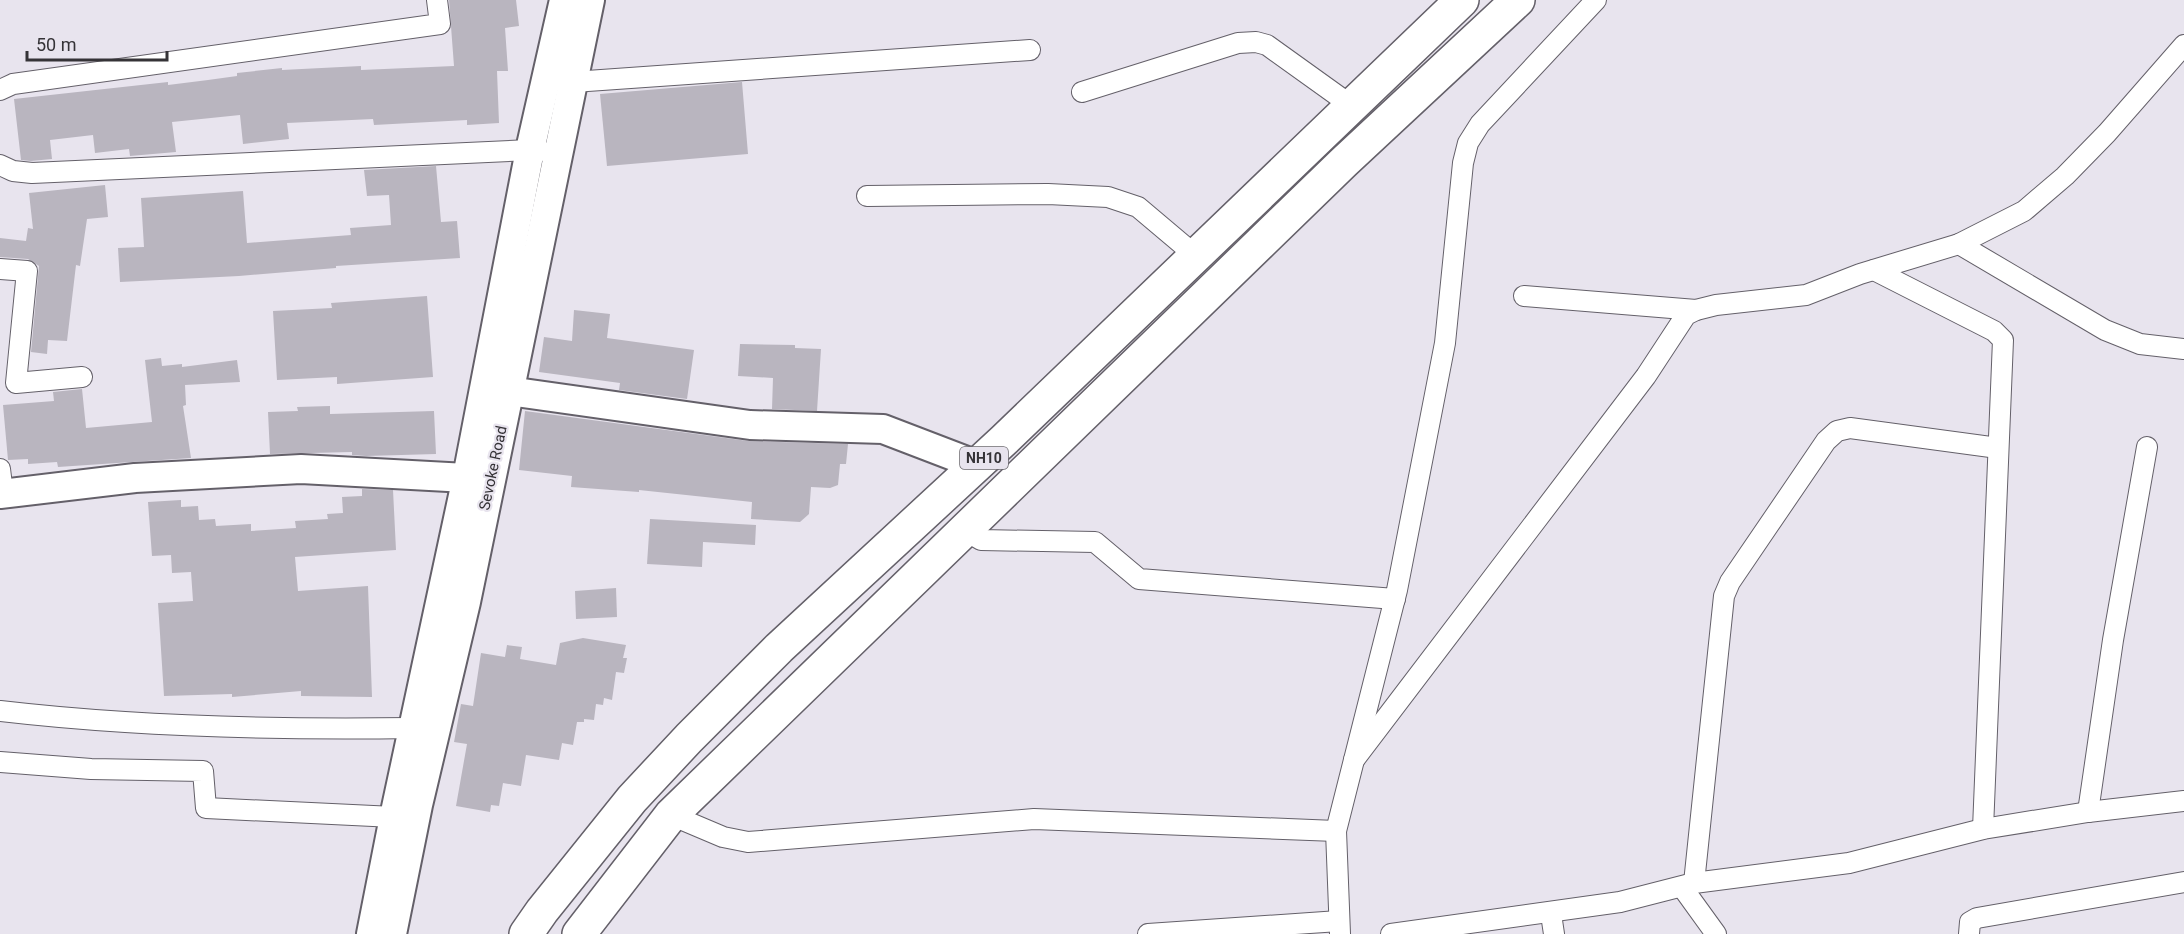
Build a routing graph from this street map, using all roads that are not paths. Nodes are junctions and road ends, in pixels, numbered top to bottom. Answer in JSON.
{"nodes":[{"id":1,"x":437,"y":0,"type":"edge"},
{"id":2,"x":564,"y":0,"type":"edge"},
{"id":3,"x":590,"y":0,"type":"edge"},
{"id":4,"x":1462,"y":0,"type":"edge"},
{"id":5,"x":1518,"y":0,"type":"edge"},
{"id":6,"x":1596,"y":0,"type":"edge"},
{"id":7,"x":2184,"y":45,"type":"edge"},
{"id":8,"x":1030,"y":50,"type":"dead end"},
{"id":9,"x":573,"y":82,"type":"junction"},
{"id":10,"x":0,"y":90,"type":"edge"},
{"id":11,"x":1082,"y":92,"type":"dead end"},
{"id":12,"x":1352,"y":106,"type":"junction"},
{"id":13,"x":530,"y":150,"type":"junction"},
{"id":14,"x":559,"y":154,"type":"junction"},
{"id":15,"x":0,"y":165,"type":"edge"},
{"id":16,"x":867,"y":196,"type":"dead end"},
{"id":17,"x":1959,"y":244,"type":"junction"},
{"id":18,"x":1196,"y":256,"type":"junction"},
{"id":19,"x":0,"y":269,"type":"edge"},
{"id":20,"x":1874,"y":270,"type":"junction"},
{"id":21,"x":1524,"y":296,"type":"dead end"},
{"id":22,"x":1696,"y":310,"type":"junction"},
{"id":23,"x":2184,"y":349,"type":"edge"},
{"id":24,"x":82,"y":377,"type":"dead end"},
{"id":25,"x":8,"y":384,"type":"edge"},
{"id":26,"x":509,"y":391,"type":"junction"},
{"id":27,"x":2147,"y":447,"type":"dead end"},
{"id":28,"x":1998,"y":448,"type":"junction"},
{"id":29,"x":977,"y":465,"type":"junction"},
{"id":30,"x":479,"y":478,"type":"junction"},
{"id":31,"x":1,"y":485,"type":"edge"},
{"id":32,"x":964,"y":530,"type":"junction"},
{"id":33,"x":1395,"y":599,"type":"junction"},
{"id":34,"x":0,"y":711,"type":"edge"},
{"id":35,"x":413,"y":728,"type":"junction"},
{"id":36,"x":1354,"y":760,"type":"junction"},
{"id":37,"x":0,"y":762,"type":"edge"},
{"id":38,"x":2184,"y":801,"type":"edge"},
{"id":39,"x":2088,"y":812,"type":"junction"},
{"id":40,"x":671,"y":815,"type":"junction"},
{"id":41,"x":394,"y":817,"type":"junction"},
{"id":42,"x":1983,"y":829,"type":"junction"},
{"id":43,"x":1336,"y":831,"type":"junction"},
{"id":44,"x":2184,"y":882,"type":"edge"},
{"id":45,"x":1688,"y":885,"type":"junction"},
{"id":46,"x":1551,"y":914,"type":"junction"},
{"id":47,"x":1339,"y":928,"type":"edge"},
{"id":48,"x":371,"y":934,"type":"edge"},
{"id":49,"x":392,"y":934,"type":"edge"},
{"id":50,"x":526,"y":934,"type":"edge"},
{"id":51,"x":579,"y":934,"type":"edge"},
{"id":52,"x":1148,"y":934,"type":"edge"},
{"id":53,"x":1391,"y":934,"type":"edge"},
{"id":54,"x":1554,"y":934,"type":"edge"},
{"id":55,"x":1716,"y":934,"type":"edge"},
{"id":56,"x":1969,"y":934,"type":"edge"}],
"edges":[{"from":1,"to":10,"type":"street"},
{"from":2,"to":13,"type":"main road","name":"Sevoke Road"},
{"from":3,"to":9,"type":"main road","name":"Sevoke Road"},
{"from":4,"to":12,"type":"highway","number":"NH10"},
{"from":5,"to":32,"type":"highway"},
{"from":6,"to":33,"type":"street"},
{"from":7,"to":17,"type":"street"},
{"from":8,"to":9,"type":"street"},
{"from":9,"to":14,"type":"main road","name":"Sevoke Road"},
{"from":11,"to":12,"type":"street"},
{"from":12,"to":18,"type":"highway","number":"NH10"},
{"from":13,"to":14,"type":"street"},
{"from":13,"to":15,"type":"street"},
{"from":13,"to":30,"type":"main road","name":"Sevoke Road"},
{"from":14,"to":26,"type":"main road","name":"Sevoke Road"},
{"from":16,"to":18,"type":"street"},
{"from":17,"to":20,"type":"street"},
{"from":17,"to":23,"type":"street"},
{"from":18,"to":29,"type":"highway","number":"NH10"},
{"from":19,"to":25,"type":"street"},
{"from":20,"to":22,"type":"street"},
{"from":20,"to":28,"type":"street"},
{"from":21,"to":22,"type":"street"},
{"from":22,"to":36,"type":"street"},
{"from":24,"to":25,"type":"street"},
{"from":26,"to":29,"type":"main road"},
{"from":26,"to":30,"type":"main road","name":"Sevoke Road"},
{"from":27,"to":39,"type":"street"},
{"from":28,"to":42,"type":"street"},
{"from":28,"to":45,"type":"street"},
{"from":29,"to":50,"type":"highway","number":"NH10"},
{"from":30,"to":31,"type":"main road"},
{"from":30,"to":35,"type":"main road","name":"Sevoke Road"},
{"from":30,"to":49,"type":"main road","name":"Sevoke Road"},
{"from":32,"to":33,"type":"street"},
{"from":32,"to":40,"type":"highway"},
{"from":33,"to":36,"type":"street"},
{"from":34,"to":35,"type":"street"},
{"from":35,"to":41,"type":"main road","name":"Sevoke Road"},
{"from":36,"to":43,"type":"street"},
{"from":37,"to":41,"type":"street"},
{"from":38,"to":39,"type":"street"},
{"from":39,"to":42,"type":"street"},
{"from":40,"to":43,"type":"street"},
{"from":40,"to":51,"type":"highway"},
{"from":41,"to":48,"type":"main road","name":"Sevoke Road"},
{"from":42,"to":45,"type":"street"},
{"from":43,"to":47,"type":"street"},
{"from":44,"to":56,"type":"street"},
{"from":45,"to":46,"type":"street"},
{"from":45,"to":55,"type":"street"},
{"from":46,"to":53,"type":"street"},
{"from":46,"to":54,"type":"street"},
{"from":47,"to":52,"type":"street"}]}
